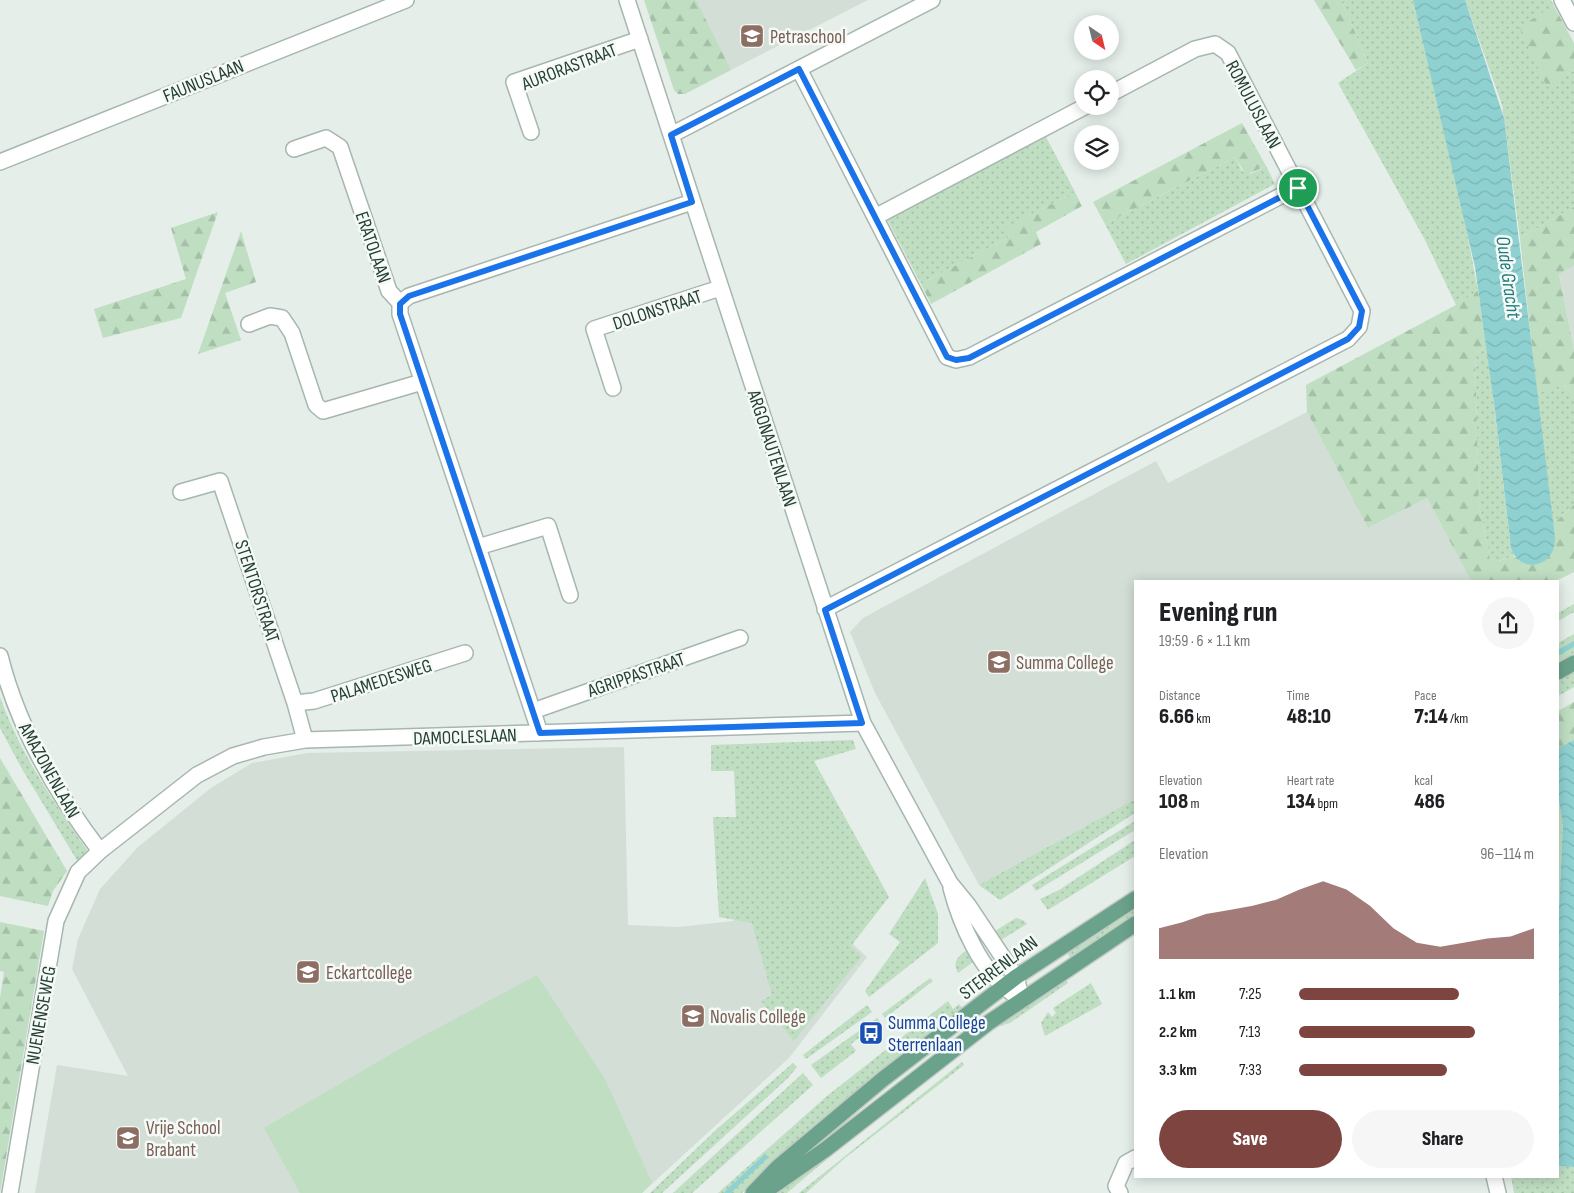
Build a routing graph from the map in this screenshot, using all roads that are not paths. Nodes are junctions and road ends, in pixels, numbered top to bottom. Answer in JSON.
{"nodes":[{"id":1,"x":406,"y":0,"type":"edge"},
{"id":2,"x":627,"y":0,"type":"edge"},
{"id":3,"x":932,"y":0,"type":"edge"},
{"id":4,"x":1562,"y":0,"type":"edge"},
{"id":5,"x":1574,"y":23,"type":"edge"},
{"id":6,"x":640,"y":39,"type":"junction"},
{"id":7,"x":799,"y":69,"type":"junction"},
{"id":8,"x":1119,"y":89,"type":"edge"},
{"id":9,"x":1074,"y":112,"type":"edge"},
{"id":10,"x":531,"y":132,"type":"dead end"},
{"id":11,"x":671,"y":135,"type":"junction"},
{"id":12,"x":294,"y":149,"type":"dead end"},
{"id":13,"x":0,"y":162,"type":"edge"},
{"id":14,"x":1298,"y":188,"type":"junction"},
{"id":15,"x":692,"y":202,"type":"junction"},
{"id":16,"x":875,"y":217,"type":"junction"},
{"id":17,"x":720,"y":288,"type":"junction"},
{"id":18,"x":400,"y":304,"type":"junction"},
{"id":19,"x":249,"y":324,"type":"dead end"},
{"id":20,"x":422,"y":382,"type":"junction"},
{"id":21,"x":613,"y":388,"type":"dead end"},
{"id":22,"x":181,"y":492,"type":"dead end"},
{"id":23,"x":478,"y":547,"type":"junction"},
{"id":24,"x":570,"y":594,"type":"dead end"},
{"id":25,"x":825,"y":610,"type":"junction"},
{"id":26,"x":740,"y":638,"type":"dead end"},
{"id":27,"x":465,"y":653,"type":"dead end"},
{"id":28,"x":0,"y":656,"type":"edge"},
{"id":29,"x":1574,"y":663,"type":"edge"},
{"id":30,"x":1559,"y":671,"type":"edge"},
{"id":31,"x":295,"y":703,"type":"junction"},
{"id":32,"x":533,"y":711,"type":"junction"},
{"id":33,"x":862,"y":723,"type":"junction"},
{"id":34,"x":540,"y":733,"type":"junction"},
{"id":35,"x":305,"y":740,"type":"junction"},
{"id":36,"x":100,"y":851,"type":"junction"},
{"id":37,"x":950,"y":883,"type":"junction"},
{"id":38,"x":1134,"y":900,"type":"edge"},
{"id":39,"x":1134,"y":925,"type":"edge"},
{"id":40,"x":1016,"y":977,"type":"junction"},
{"id":41,"x":1002,"y":987,"type":"junction"},
{"id":42,"x":1022,"y":1000,"type":"junction"},
{"id":43,"x":1134,"y":1159,"type":"edge"},
{"id":44,"x":1494,"y":1178,"type":"edge"},
{"id":45,"x":1118,"y":1190,"type":"edge"},
{"id":46,"x":10,"y":1193,"type":"edge"},
{"id":47,"x":753,"y":1193,"type":"edge"},
{"id":48,"x":763,"y":1193,"type":"edge"},
{"id":49,"x":1498,"y":1193,"type":"edge"}],
"edges":[{"from":1,"to":13,"type":"street","name":"FAUNUSLAAN"},
{"from":2,"to":6,"type":"street","name":"ARGONAUTENLAAN"},
{"from":3,"to":7,"type":"street"},
{"from":4,"to":5,"type":"street"},
{"from":6,"to":10,"type":"street","name":"AURORASTRAAT"},
{"from":6,"to":11,"type":"street","name":"ARGONAUTENLAAN"},
{"from":7,"to":11,"type":"street"},
{"from":7,"to":16,"type":"street"},
{"from":8,"to":14,"type":"street","name":"ROMULUSLAAN"},
{"from":9,"to":16,"type":"street"},
{"from":11,"to":15,"type":"street","name":"ARGONAUTENLAAN"},
{"from":12,"to":18,"type":"street","name":"ERATOLAAN"},
{"from":14,"to":16,"type":"street"},
{"from":14,"to":25,"type":"street","name":"ROMULUSLAAN"},
{"from":15,"to":17,"type":"street","name":"ARGONAUTENLAAN"},
{"from":15,"to":18,"type":"street"},
{"from":17,"to":21,"type":"street","name":"DOLONSTRAAT"},
{"from":17,"to":25,"type":"street","name":"ARGONAUTENLAAN"},
{"from":18,"to":20,"type":"street","name":"ERATOLAAN"},
{"from":19,"to":20,"type":"street"},
{"from":20,"to":23,"type":"street","name":"ERATOLAAN"},
{"from":22,"to":31,"type":"street","name":"STENTORSTRAAT"},
{"from":23,"to":24,"type":"street"},
{"from":23,"to":32,"type":"street","name":"ERATOLAAN"},
{"from":25,"to":33,"type":"street","name":"ARGONAUTENLAAN"},
{"from":26,"to":32,"type":"street","name":"AGRIPPASTRAAT"},
{"from":27,"to":31,"type":"street","name":"PALAMEDESWEG"},
{"from":28,"to":36,"type":"street","name":"AMAZONENLAAN"},
{"from":29,"to":30,"type":"main road"},
{"from":31,"to":35,"type":"street","name":"STENTORSTRAAT"},
{"from":32,"to":34,"type":"street","name":"ERATOLAAN"},
{"from":33,"to":34,"type":"street","name":"DAMOCLESLAAN"},
{"from":33,"to":37,"type":"street","name":"ARGONAUTENLAAN"},
{"from":34,"to":35,"type":"street","name":"DAMOCLESLAAN"},
{"from":35,"to":36,"type":"street","name":"DAMOCLESLAAN"},
{"from":36,"to":46,"type":"street","name":"NUENENSEWEG"},
{"from":37,"to":40,"type":"street","name":"ARGONAUTENLAAN"},
{"from":37,"to":41,"type":"street","name":"ARGONAUTENLAAN"},
{"from":38,"to":40,"type":"main road","name":"STERRENLAAN"},
{"from":39,"to":42,"type":"main road","name":"STERRENLAAN"},
{"from":40,"to":41,"type":"main road","name":"STERRENLAAN"},
{"from":40,"to":42,"type":"street","name":"ARGONAUTENLAAN"},
{"from":41,"to":42,"type":"street","name":"ARGONAUTENLAAN"},
{"from":41,"to":47,"type":"main road","name":"STERRENLAAN"},
{"from":42,"to":48,"type":"main road","name":"STERRENLAAN"},
{"from":43,"to":45,"type":"street"},
{"from":44,"to":49,"type":"street"}]}
